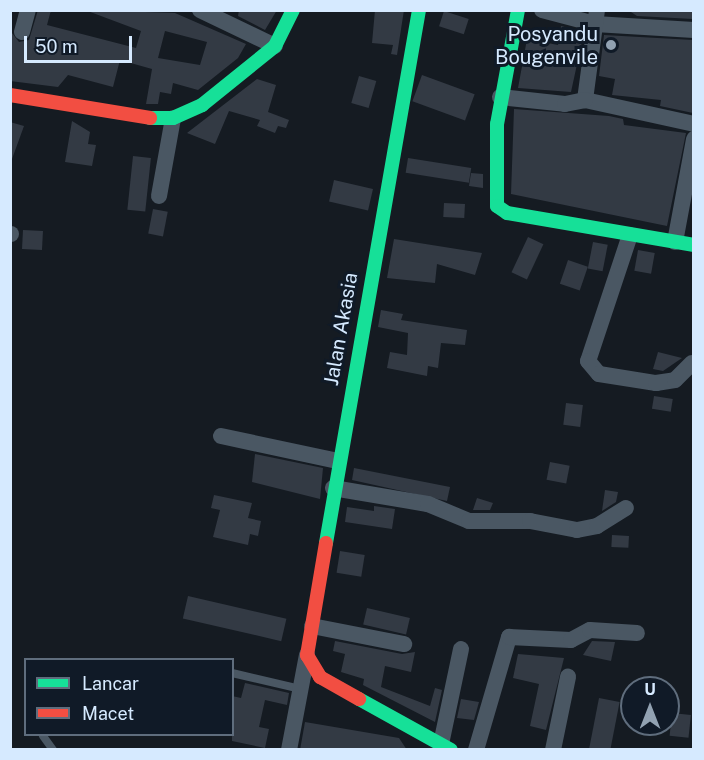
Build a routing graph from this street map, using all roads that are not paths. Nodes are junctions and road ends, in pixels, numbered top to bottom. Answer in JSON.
{"nodes":[{"id":1,"x":28,"y":10,"type":"edge"},
{"id":2,"x":200,"y":10,"type":"edge"},
{"id":3,"x":293,"y":10,"type":"edge"},
{"id":4,"x":418,"y":10,"type":"edge"},
{"id":5,"x":542,"y":10,"type":"edge"},
{"id":6,"x":517,"y":11,"type":"edge"},
{"id":7,"x":596,"y":17,"type":"edge"},
{"id":8,"x":693,"y":30,"type":"edge"},
{"id":9,"x":22,"y":32,"type":"dead end"},
{"id":10,"x":275,"y":46,"type":"junction"},
{"id":11,"x":10,"y":95,"type":"edge"},
{"id":12,"x":500,"y":97,"type":"junction"},
{"id":13,"x":585,"y":100,"type":"junction"},
{"id":14,"x":173,"y":118,"type":"junction"},
{"id":15,"x":693,"y":124,"type":"edge"},
{"id":16,"x":693,"y":139,"type":"edge"},
{"id":17,"x":159,"y":196,"type":"dead end"},
{"id":18,"x":630,"y":235,"type":"junction"},
{"id":19,"x":675,"y":242,"type":"junction"},
{"id":20,"x":693,"y":245,"type":"edge"},
{"id":21,"x":692,"y":363,"type":"edge"},
{"id":22,"x":221,"y":436,"type":"dead end"},
{"id":23,"x":338,"y":461,"type":"junction"},
{"id":24,"x":333,"y":488,"type":"junction"},
{"id":25,"x":626,"y":508,"type":"dead end"},
{"id":26,"x":312,"y":626,"type":"junction"},
{"id":27,"x":637,"y":633,"type":"dead end"},
{"id":28,"x":404,"y":644,"type":"dead end"},
{"id":29,"x":461,"y":648,"type":"dead end"},
{"id":30,"x":308,"y":654,"type":"junction"},
{"id":31,"x":234,"y":673,"type":"edge"},
{"id":32,"x":568,"y":677,"type":"dead end"},
{"id":33,"x":301,"y":689,"type":"junction"},
{"id":34,"x":43,"y":736,"type":"dead end"},
{"id":35,"x":446,"y":747,"type":"edge"},
{"id":36,"x":53,"y":750,"type":"edge"},
{"id":37,"x":289,"y":750,"type":"edge"},
{"id":38,"x":476,"y":750,"type":"edge"},
{"id":39,"x":554,"y":750,"type":"edge"}],
"edges":[{"from":1,"to":9,"type":"street"},
{"from":2,"to":10,"type":"street"},
{"from":3,"to":10,"type":"street"},
{"from":4,"to":23,"type":"street","name":"Jalan Akasia"},
{"from":5,"to":7,"type":"street"},
{"from":6,"to":12,"type":"street"},
{"from":7,"to":8,"type":"street"},
{"from":7,"to":13,"type":"street"},
{"from":10,"to":14,"type":"street"},
{"from":11,"to":14,"type":"street"},
{"from":12,"to":13,"type":"street"},
{"from":12,"to":18,"type":"street"},
{"from":13,"to":15,"type":"street"},
{"from":14,"to":17,"type":"street"},
{"from":16,"to":19,"type":"street"},
{"from":18,"to":19,"type":"street"},
{"from":18,"to":21,"type":"street"},
{"from":19,"to":20,"type":"street"},
{"from":22,"to":23,"type":"street"},
{"from":23,"to":24,"type":"street","name":"Jalan Akasia"},
{"from":24,"to":25,"type":"street"},
{"from":24,"to":26,"type":"street","name":"Jalan Akasia"},
{"from":26,"to":28,"type":"street"},
{"from":26,"to":30,"type":"street","name":"Jalan Akasia"},
{"from":27,"to":38,"type":"street"},
{"from":29,"to":35,"type":"street"},
{"from":30,"to":33,"type":"street"},
{"from":30,"to":35,"type":"street"},
{"from":31,"to":33,"type":"lane"},
{"from":32,"to":39,"type":"street"},
{"from":33,"to":37,"type":"street"},
{"from":34,"to":36,"type":"lane"}]}
